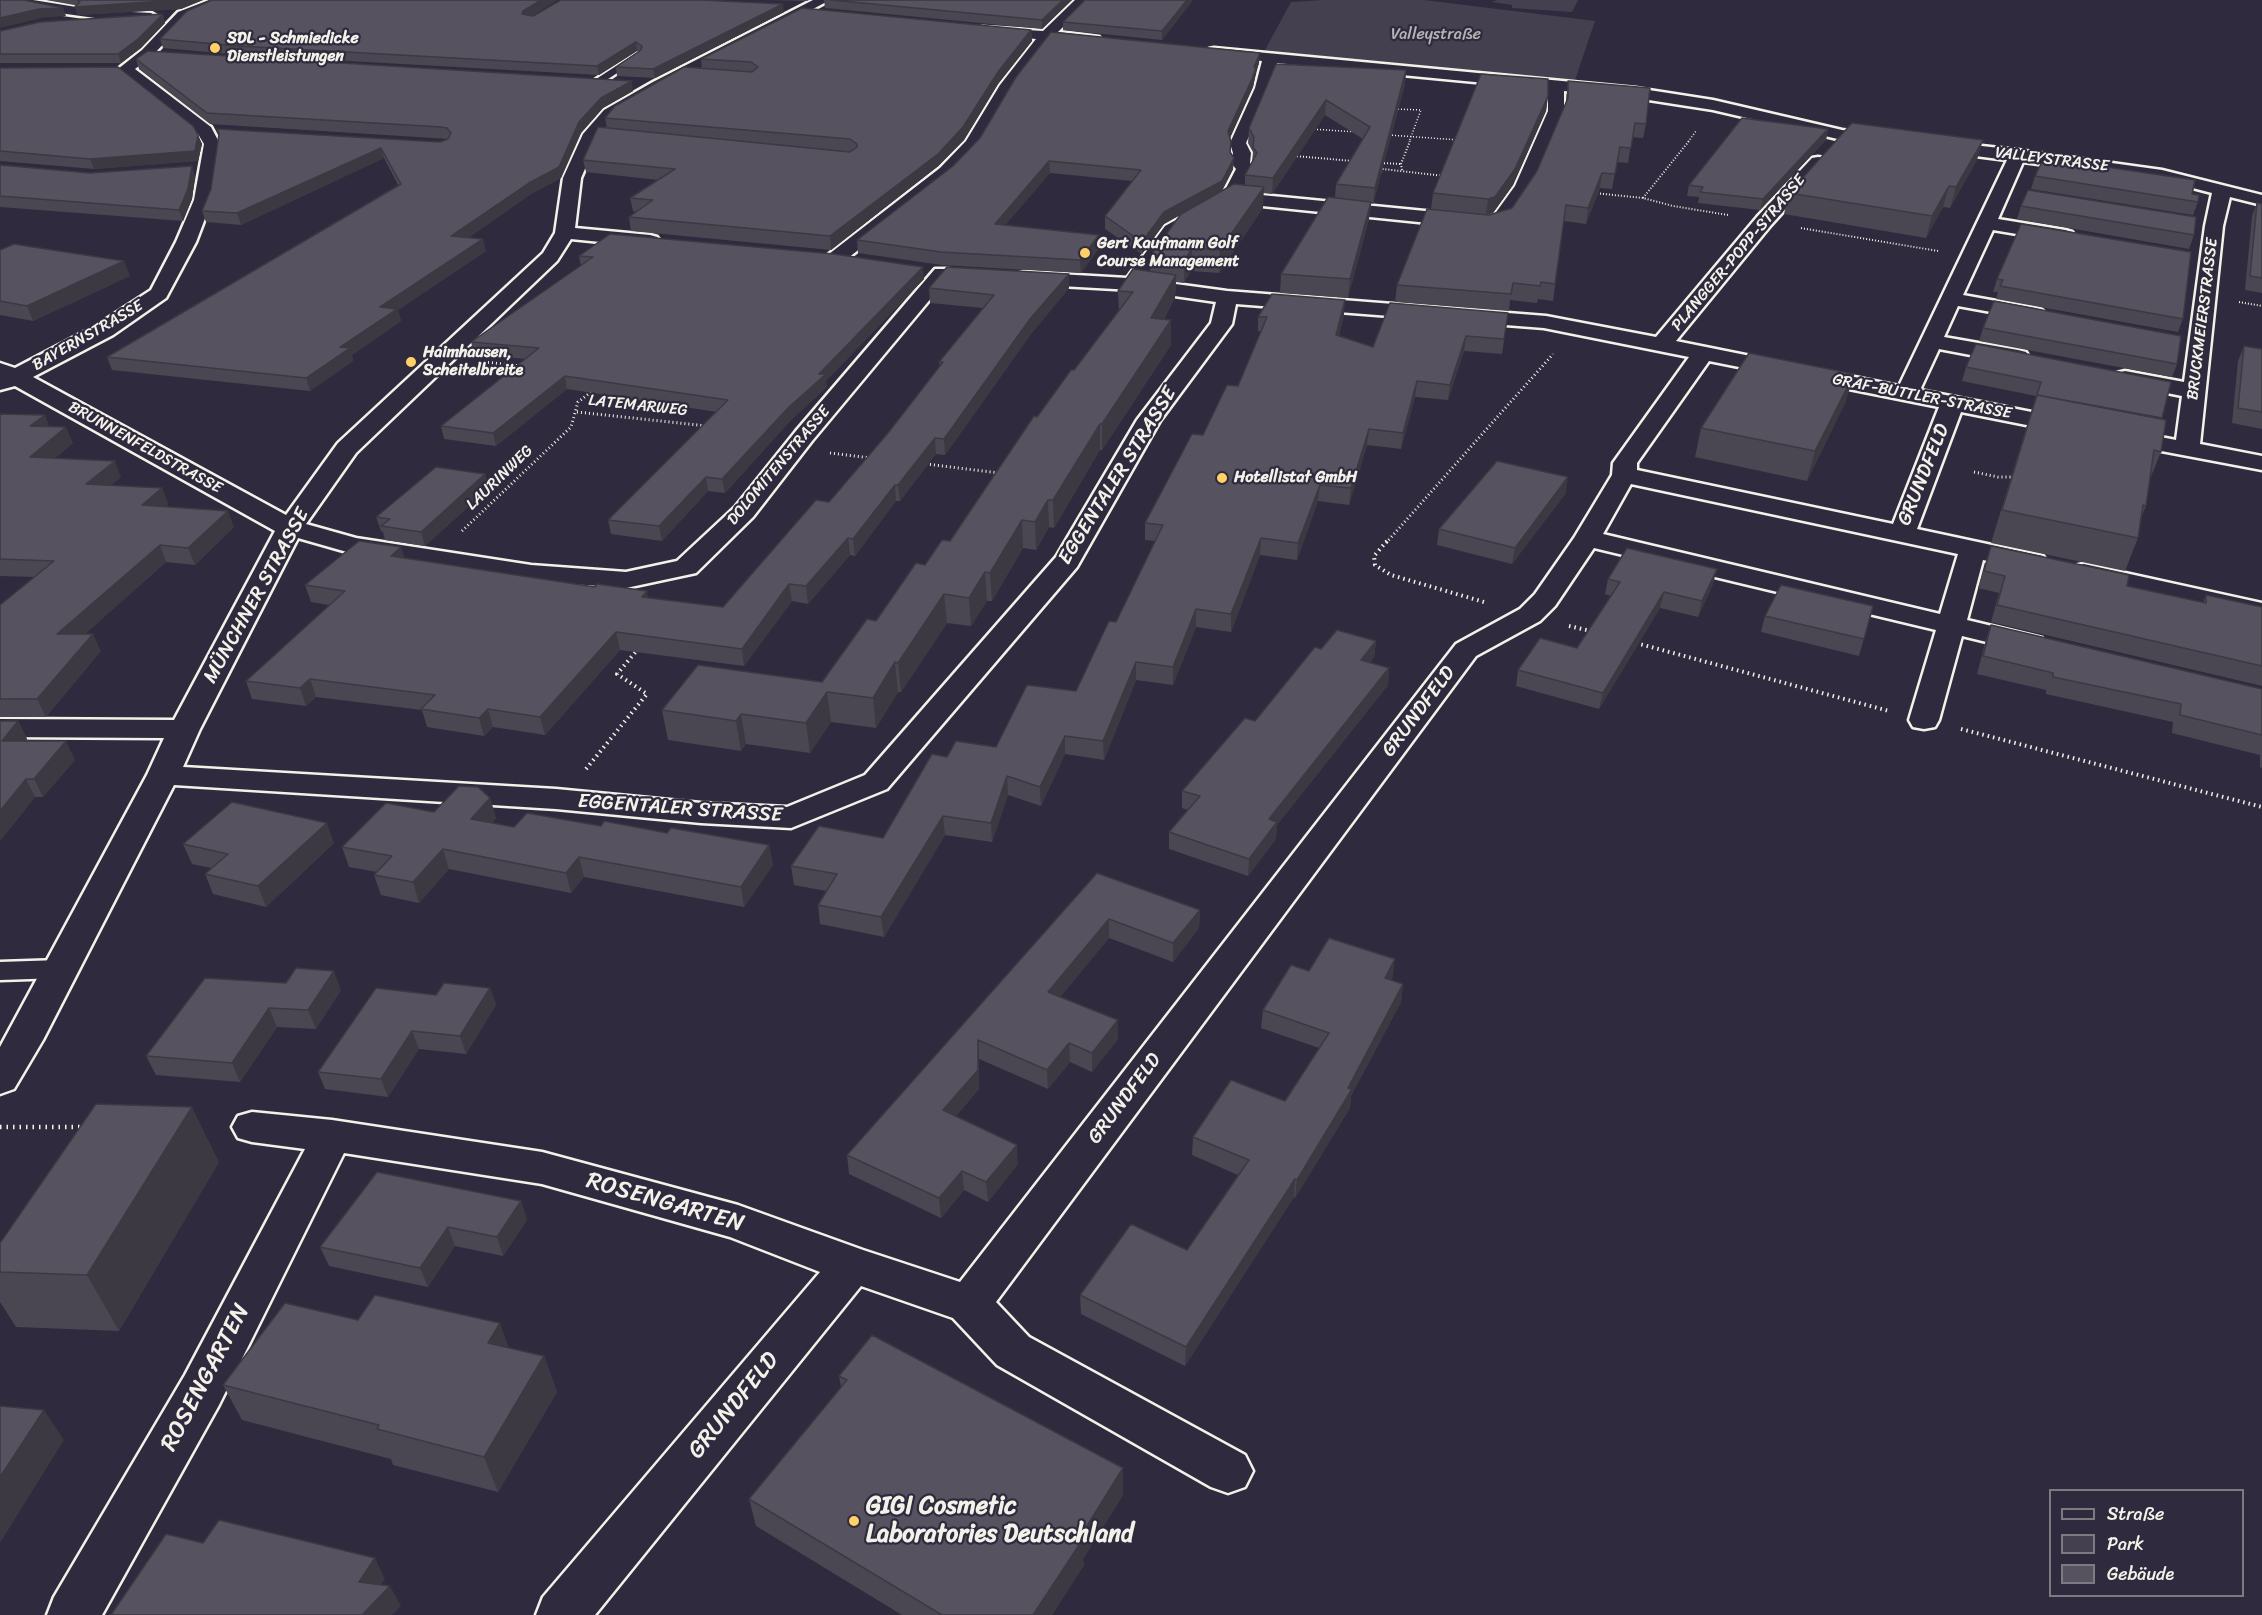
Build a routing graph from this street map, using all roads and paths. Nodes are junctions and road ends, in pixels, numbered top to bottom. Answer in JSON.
{"nodes":[{"id":1,"x":17,"y":0,"type":"edge"},
{"id":2,"x":221,"y":0,"type":"edge"},
{"id":3,"x":1083,"y":0,"type":"edge"},
{"id":4,"x":776,"y":6,"type":"edge"},
{"id":5,"x":816,"y":8,"type":"edge"},
{"id":6,"x":183,"y":15,"type":"junction"},
{"id":7,"x":151,"y":17,"type":"junction"},
{"id":8,"x":54,"y":23,"type":"edge"},
{"id":9,"x":975,"y":29,"type":"edge"},
{"id":10,"x":1046,"y":36,"type":"junction"},
{"id":11,"x":1106,"y":41,"type":"edge"},
{"id":12,"x":1200,"y":50,"type":"edge"},
{"id":13,"x":147,"y":53,"type":"junction"},
{"id":14,"x":170,"y":55,"type":"edge"},
{"id":15,"x":636,"y":56,"type":"edge"},
{"id":16,"x":1271,"y":57,"type":"junction"},
{"id":17,"x":682,"y":74,"type":"junction"},
{"id":18,"x":705,"y":75,"type":"edge"},
{"id":19,"x":579,"y":82,"type":"edge"},
{"id":20,"x":595,"y":83,"type":"junction"},
{"id":21,"x":658,"y":85,"type":"junction"},
{"id":22,"x":1556,"y":86,"type":"junction"},
{"id":23,"x":1713,"y":105,"type":"junction"},
{"id":24,"x":1387,"y":108,"type":"edge"},
{"id":25,"x":1304,"y":128,"type":"edge"},
{"id":26,"x":205,"y":131,"type":"junction"},
{"id":27,"x":228,"y":132,"type":"edge"},
{"id":28,"x":1364,"y":133,"type":"edge"},
{"id":29,"x":1388,"y":134,"type":"edge"},
{"id":30,"x":1842,"y":135,"type":"junction"},
{"id":31,"x":1412,"y":136,"type":"junction"},
{"id":32,"x":1458,"y":140,"type":"edge"},
{"id":33,"x":1900,"y":142,"type":"edge"},
{"id":34,"x":1924,"y":144,"type":"edge"},
{"id":35,"x":1242,"y":153,"type":"junction"},
{"id":36,"x":2018,"y":155,"type":"junction"},
{"id":37,"x":1361,"y":161,"type":"edge"},
{"id":38,"x":1373,"y":162,"type":"edge"},
{"id":39,"x":1385,"y":163,"type":"junction"},
{"id":40,"x":1401,"y":164,"type":"junction"},
{"id":41,"x":1383,"y":169,"type":"edge"},
{"id":42,"x":1446,"y":176,"type":"edge"},
{"id":43,"x":1524,"y":186,"type":"junction"},
{"id":44,"x":2222,"y":191,"type":"junction"},
{"id":45,"x":2001,"y":192,"type":"junction"},
{"id":46,"x":2025,"y":196,"type":"edge"},
{"id":47,"x":1230,"y":197,"type":"junction"},
{"id":48,"x":1643,"y":198,"type":"junction"},
{"id":49,"x":2262,"y":200,"type":"edge"},
{"id":50,"x":1673,"y":206,"type":"dead end"},
{"id":51,"x":2190,"y":222,"type":"edge"},
{"id":52,"x":1987,"y":223,"type":"junction"},
{"id":53,"x":2214,"y":226,"type":"junction"},
{"id":54,"x":565,"y":233,"type":"junction"},
{"id":55,"x":2080,"y":238,"type":"edge"},
{"id":56,"x":671,"y":243,"type":"edge"},
{"id":57,"x":812,"y":256,"type":"edge"},
{"id":58,"x":2186,"y":256,"type":"edge"},
{"id":59,"x":836,"y":258,"type":"junction"},
{"id":60,"x":2210,"y":260,"type":"junction"},
{"id":61,"x":859,"y":261,"type":"edge"},
{"id":62,"x":942,"y":272,"type":"edge"},
{"id":63,"x":1002,"y":277,"type":"edge"},
{"id":64,"x":1133,"y":284,"type":"junction"},
{"id":65,"x":1227,"y":297,"type":"junction"},
{"id":66,"x":1951,"y":299,"type":"junction"},
{"id":67,"x":2053,"y":318,"type":"edge"},
{"id":68,"x":1576,"y":328,"type":"junction"},
{"id":69,"x":2177,"y":340,"type":"edge"},
{"id":70,"x":1932,"y":341,"type":"junction"},
{"id":71,"x":2199,"y":344,"type":"junction"},
{"id":72,"x":1661,"y":345,"type":"junction"},
{"id":73,"x":1703,"y":354,"type":"junction"},
{"id":74,"x":439,"y":359,"type":"junction"},
{"id":75,"x":2034,"y":360,"type":"edge"},
{"id":76,"x":524,"y":366,"type":"edge"},
{"id":77,"x":2103,"y":373,"type":"edge"},
{"id":78,"x":5,"y":377,"type":"edge"},
{"id":79,"x":595,"y":388,"type":"edge"},
{"id":80,"x":2194,"y":391,"type":"junction"},
{"id":81,"x":1907,"y":394,"type":"junction"},
{"id":82,"x":1952,"y":404,"type":"junction"},
{"id":83,"x":577,"y":412,"type":"junction"},
{"id":84,"x":713,"y":426,"type":"edge"},
{"id":85,"x":794,"y":449,"type":"junction"},
{"id":86,"x":2187,"y":449,"type":"junction"},
{"id":87,"x":874,"y":458,"type":"edge"},
{"id":88,"x":2262,"y":463,"type":"edge"},
{"id":89,"x":920,"y":464,"type":"edge"},
{"id":90,"x":1974,"y":472,"type":"dead end"},
{"id":91,"x":1000,"y":473,"type":"edge"},
{"id":92,"x":1624,"y":475,"type":"junction"},
{"id":93,"x":2016,"y":478,"type":"edge"},
{"id":94,"x":290,"y":528,"type":"junction"},
{"id":95,"x":1902,"y":534,"type":"junction"},
{"id":96,"x":1587,"y":538,"type":"junction"},
{"id":97,"x":1973,"y":549,"type":"junction"},
{"id":98,"x":434,"y":558,"type":"junction"},
{"id":99,"x":2262,"y":611,"type":"edge"},
{"id":100,"x":1530,"y":615,"type":"junction"},
{"id":101,"x":1952,"y":626,"type":"junction"},
{"id":102,"x":647,"y":640,"type":"edge"},
{"id":103,"x":2055,"y":650,"type":"edge"},
{"id":104,"x":1924,"y":720,"type":"dead end"},
{"id":105,"x":0,"y":728,"type":"edge"},
{"id":106,"x":184,"y":729,"type":"junction"},
{"id":107,"x":163,"y":775,"type":"junction"},
{"id":108,"x":556,"y":799,"type":"junction"},
{"id":109,"x":60,"y":969,"type":"junction"},
{"id":110,"x":0,"y":971,"type":"edge"},
{"id":111,"x":0,"y":1079,"type":"edge"},
{"id":112,"x":0,"y":1127,"type":"edge"},
{"id":113,"x":92,"y":1127,"type":"edge"},
{"id":114,"x":252,"y":1127,"type":"dead end"},
{"id":115,"x":332,"y":1137,"type":"junction"},
{"id":116,"x":852,"y":1265,"type":"junction"},
{"id":117,"x":969,"y":1304,"type":"junction"},
{"id":118,"x":1228,"y":1471,"type":"dead end"},
{"id":119,"x":73,"y":1615,"type":"edge"},
{"id":120,"x":562,"y":1615,"type":"edge"}],
"edges":[{"from":1,"to":7,"type":"street"},
{"from":2,"to":6,"type":"street"},
{"from":3,"to":10,"type":"street"},
{"from":4,"to":5,"type":"street"},
{"from":5,"to":17,"type":"street","name":"MÜNCHNER STRASSE"},
{"from":6,"to":7,"type":"street"},
{"from":6,"to":13,"type":"street"},
{"from":7,"to":8,"type":"street"},
{"from":9,"to":10,"type":"street"},
{"from":10,"to":11,"type":"street"},
{"from":10,"to":59,"type":"street"},
{"from":12,"to":16,"type":"street"},
{"from":13,"to":14,"type":"street"},
{"from":13,"to":26,"type":"street"},
{"from":15,"to":20,"type":"lane"},
{"from":16,"to":22,"type":"street"},
{"from":16,"to":35,"type":"street"},
{"from":17,"to":18,"type":"lane"},
{"from":17,"to":21,"type":"street","name":"MÜNCHNER STRASSE"},
{"from":19,"to":20,"type":"street"},
{"from":20,"to":21,"type":"street"},
{"from":21,"to":54,"type":"street","name":"MÜNCHNER STRASSE"},
{"from":22,"to":23,"type":"street"},
{"from":22,"to":43,"type":"street"},
{"from":23,"to":30,"type":"street"},
{"from":23,"to":48,"type":"path"},
{"from":24,"to":31,"type":"path"},
{"from":25,"to":28,"type":"path"},
{"from":26,"to":27,"type":"street"},
{"from":26,"to":78,"type":"street","name":"BAYERNSTRASSE"},
{"from":29,"to":31,"type":"path"},
{"from":30,"to":33,"type":"street"},
{"from":30,"to":72,"type":"street","name":"PLANGGER-POPP-STRASSE"},
{"from":31,"to":32,"type":"path"},
{"from":31,"to":40,"type":"path"},
{"from":34,"to":36,"type":"street","name":"VALLEYSTRASSE"},
{"from":35,"to":37,"type":"path"},
{"from":35,"to":47,"type":"street"},
{"from":36,"to":44,"type":"street","name":"VALLEYSTRASSE"},
{"from":36,"to":45,"type":"street"},
{"from":38,"to":39,"type":"path"},
{"from":39,"to":40,"type":"path"},
{"from":39,"to":41,"type":"path"},
{"from":40,"to":42,"type":"path"},
{"from":43,"to":47,"type":"street"},
{"from":43,"to":48,"type":"path"},
{"from":44,"to":49,"type":"street","name":"VALLEYSTRASSE"},
{"from":44,"to":53,"type":"street","name":"BRUCKMEIERSTRASSE"},
{"from":45,"to":46,"type":"street"},
{"from":45,"to":52,"type":"street"},
{"from":47,"to":64,"type":"street"},
{"from":48,"to":50,"type":"path"},
{"from":51,"to":53,"type":"street"},
{"from":52,"to":55,"type":"street"},
{"from":52,"to":66,"type":"street"},
{"from":53,"to":60,"type":"street","name":"BRUCKMEIERSTRASSE"},
{"from":54,"to":56,"type":"street"},
{"from":54,"to":74,"type":"street","name":"MÜNCHNER STRASSE"},
{"from":57,"to":59,"type":"street"},
{"from":58,"to":60,"type":"street"},
{"from":59,"to":61,"type":"street"},
{"from":60,"to":71,"type":"street","name":"BRUCKMEIERSTRASSE"},
{"from":62,"to":85,"type":"street","name":"DOLOMITENSTRASSE"},
{"from":63,"to":64,"type":"street","name":"GRAF-BUTTLER-STRASSE"},
{"from":64,"to":65,"type":"street","name":"GRAF-BUTTLER-STRASSE"},
{"from":65,"to":68,"type":"street","name":"GRAF-BUTTLER-STRASSE"},
{"from":65,"to":108,"type":"street","name":"EGGENTALER STRASSE"},
{"from":66,"to":67,"type":"street"},
{"from":66,"to":70,"type":"street"},
{"from":68,"to":72,"type":"street","name":"GRAF-BUTTLER-STRASSE"},
{"from":68,"to":100,"type":"path"},
{"from":69,"to":71,"type":"street"},
{"from":70,"to":75,"type":"street"},
{"from":70,"to":81,"type":"street"},
{"from":71,"to":80,"type":"street","name":"BRUCKMEIERSTRASSE"},
{"from":72,"to":73,"type":"street","name":"GRAF-BUTTLER-STRASSE"},
{"from":73,"to":81,"type":"street","name":"GRAF-BUTTLER-STRASSE"},
{"from":73,"to":92,"type":"street"},
{"from":74,"to":76,"type":"path"},
{"from":74,"to":94,"type":"street","name":"MÜNCHNER STRASSE"},
{"from":77,"to":80,"type":"street"},
{"from":78,"to":94,"type":"street","name":"BRUNNENFELDSTRASSE"},
{"from":79,"to":83,"type":"path","name":"LATEMARWEG"},
{"from":80,"to":86,"type":"street","name":"BRUCKMEIERSTRASSE"},
{"from":81,"to":82,"type":"street","name":"GRAF-BUTTLER-STRASSE"},
{"from":82,"to":86,"type":"street","name":"GRAF-BUTTLER-STRASSE"},
{"from":82,"to":95,"type":"street","name":"GRUNDFELD"},
{"from":83,"to":84,"type":"path","name":"LATEMARWEG"},
{"from":83,"to":98,"type":"path","name":"LAURINWEG"},
{"from":85,"to":87,"type":"path"},
{"from":85,"to":98,"type":"street","name":"DOLOMITENSTRASSE"},
{"from":86,"to":88,"type":"street","name":"GRAF-BUTTLER-STRASSE"},
{"from":89,"to":91,"type":"path"},
{"from":90,"to":93,"type":"path"},
{"from":92,"to":95,"type":"street","name":"GRUNDFELD"},
{"from":92,"to":96,"type":"street","name":"GRUNDFELD"},
{"from":94,"to":98,"type":"street","name":"DOLOMITENSTRASSE"},
{"from":94,"to":106,"type":"street","name":"MÜNCHNER STRASSE"},
{"from":95,"to":97,"type":"street"},
{"from":96,"to":100,"type":"street","name":"GRUNDFELD"},
{"from":96,"to":101,"type":"street"},
{"from":97,"to":99,"type":"street"},
{"from":97,"to":101,"type":"street"},
{"from":100,"to":117,"type":"street","name":"GRUNDFELD"},
{"from":101,"to":103,"type":"street"},
{"from":101,"to":104,"type":"street"},
{"from":102,"to":108,"type":"path"},
{"from":105,"to":106,"type":"street"},
{"from":106,"to":107,"type":"street","name":"MÜNCHNER STRASSE"},
{"from":107,"to":108,"type":"street","name":"EGGENTALER STRASSE"},
{"from":107,"to":109,"type":"street","name":"MÜNCHNER STRASSE"},
{"from":109,"to":110,"type":"lane"},
{"from":109,"to":111,"type":"street","name":"MÜNCHNER STRASSE"},
{"from":112,"to":113,"type":"path"},
{"from":114,"to":115,"type":"street","name":"ROSENGARTEN"},
{"from":115,"to":116,"type":"street","name":"ROSENGARTEN"},
{"from":115,"to":119,"type":"street","name":"ROSENGARTEN"},
{"from":116,"to":117,"type":"street"},
{"from":116,"to":120,"type":"street","name":"GRUNDFELD"},
{"from":117,"to":118,"type":"street"}]}
